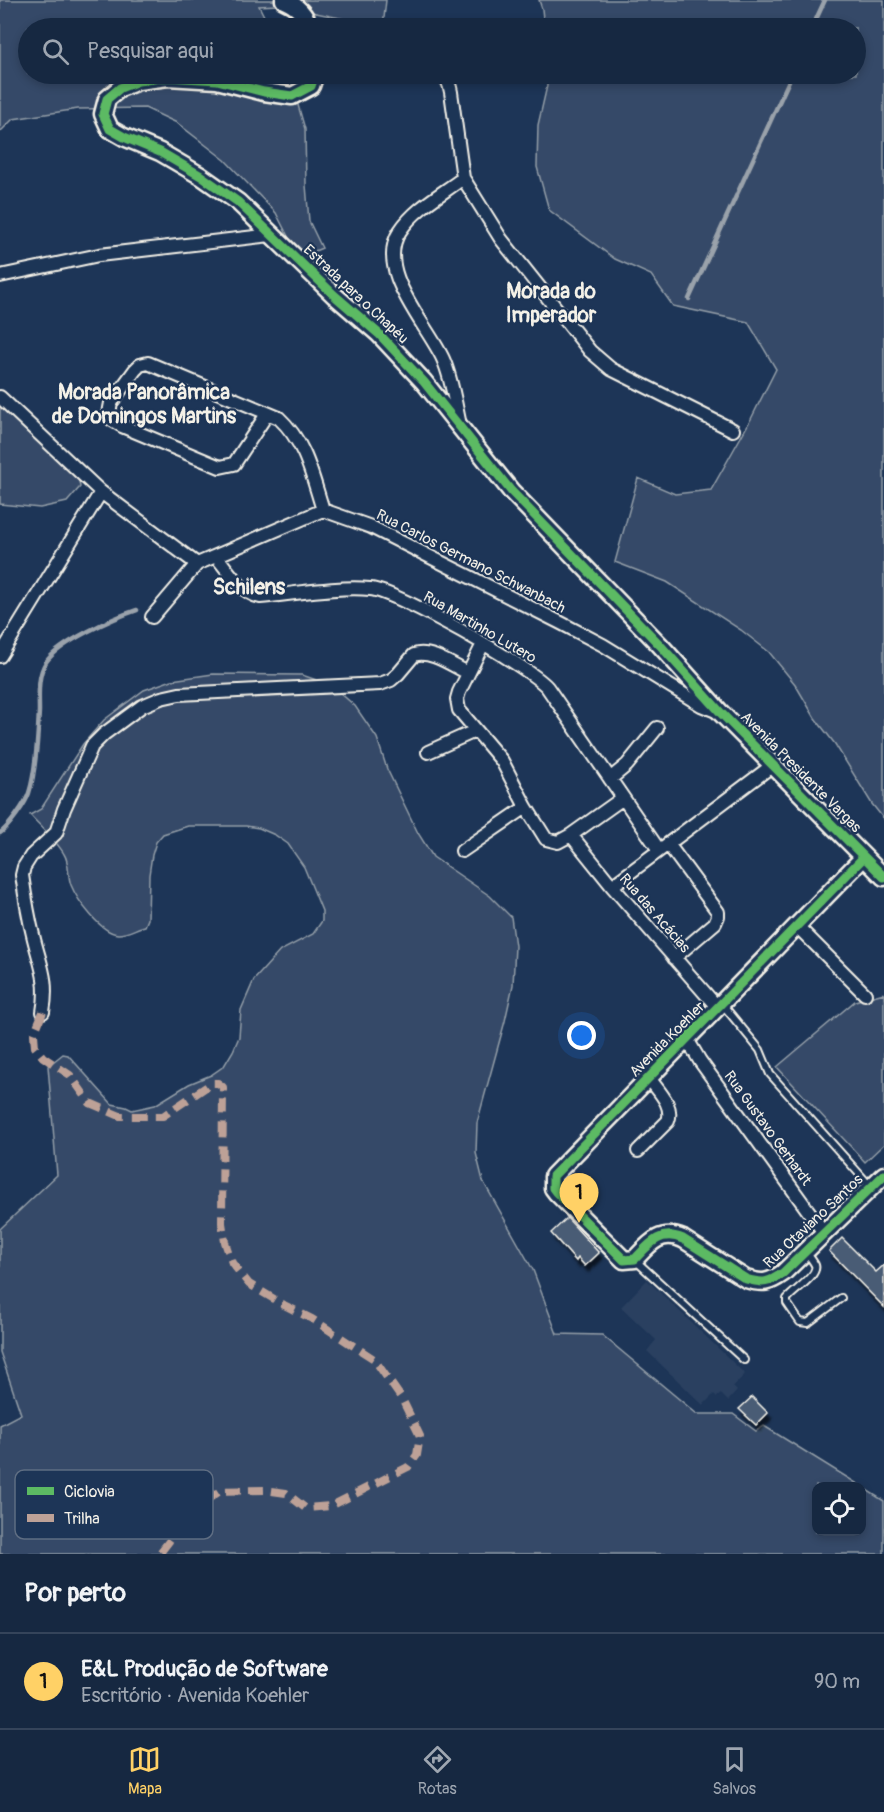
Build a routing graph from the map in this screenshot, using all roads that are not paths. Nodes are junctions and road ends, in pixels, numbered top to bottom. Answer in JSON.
{"nodes":[{"id":1,"x":284,"y":0,"type":"edge"},
{"id":2,"x":307,"y":18,"type":"edge"},
{"id":3,"x":130,"y":84,"type":"edge"},
{"id":4,"x":233,"y":84,"type":"edge"},
{"id":5,"x":312,"y":84,"type":"edge"},
{"id":6,"x":449,"y":84,"type":"edge"},
{"id":7,"x":463,"y":178,"type":"junction"},
{"id":8,"x":271,"y":235,"type":"junction"},
{"id":9,"x":0,"y":276,"type":"edge"},
{"id":10,"x":0,"y":397,"type":"edge"},
{"id":11,"x":267,"y":414,"type":"junction"},
{"id":12,"x":460,"y":426,"type":"junction"},
{"id":13,"x":733,"y":430,"type":"dead end"},
{"id":14,"x":101,"y":492,"type":"junction"},
{"id":15,"x":323,"y":510,"type":"junction"},
{"id":16,"x":216,"y":556,"type":"junction"},
{"id":17,"x":197,"y":564,"type":"junction"},
{"id":18,"x":152,"y":617,"type":"dead end"},
{"id":19,"x":483,"y":644,"type":"junction"},
{"id":20,"x":0,"y":656,"type":"edge"},
{"id":21,"x":468,"y":673,"type":"junction"},
{"id":22,"x":721,"y":713,"type":"junction"},
{"id":23,"x":657,"y":728,"type":"dead end"},
{"id":24,"x":475,"y":730,"type":"junction"},
{"id":25,"x":428,"y":752,"type":"dead end"},
{"id":26,"x":773,"y":765,"type":"junction"},
{"id":27,"x":610,"y":779,"type":"junction"},
{"id":28,"x":623,"y":798,"type":"junction"},
{"id":29,"x":526,"y":807,"type":"junction"},
{"id":30,"x":571,"y":835,"type":"junction"},
{"id":31,"x":663,"y":847,"type":"junction"},
{"id":32,"x":462,"y":851,"type":"dead end"},
{"id":33,"x":864,"y":857,"type":"junction"},
{"id":34,"x":884,"y":877,"type":"edge"},
{"id":35,"x":612,"y":886,"type":"junction"},
{"id":36,"x":796,"y":925,"type":"junction"},
{"id":37,"x":674,"y":958,"type":"junction"},
{"id":38,"x":864,"y":994,"type":"dead end"},
{"id":39,"x":720,"y":1006,"type":"junction"},
{"id":40,"x":43,"y":1012,"type":"dead end"},
{"id":41,"x":687,"y":1039,"type":"junction"},
{"id":42,"x":649,"y":1078,"type":"junction"},
{"id":43,"x":638,"y":1151,"type":"dead end"},
{"id":44,"x":884,"y":1175,"type":"edge"},
{"id":45,"x":871,"y":1187,"type":"junction"},
{"id":46,"x":825,"y":1234,"type":"junction"},
{"id":47,"x":806,"y":1252,"type":"junction"},
{"id":48,"x":635,"y":1259,"type":"junction"},
{"id":49,"x":841,"y":1298,"type":"dead end"},
{"id":50,"x":744,"y":1360,"type":"dead end"}],
"edges":[{"from":1,"to":2,"type":"street"},
{"from":3,"to":8,"type":"street","name":"Estrada para o Chapéu"},
{"from":4,"to":5,"type":"street","name":"Estrada para o Chapéu"},
{"from":6,"to":7,"type":"street"},
{"from":7,"to":12,"type":"street"},
{"from":7,"to":13,"type":"street"},
{"from":8,"to":9,"type":"street"},
{"from":8,"to":12,"type":"street","name":"Estrada para o Chapéu"},
{"from":10,"to":14,"type":"street"},
{"from":11,"to":11,"type":"street"},
{"from":11,"to":15,"type":"street"},
{"from":12,"to":22,"type":"street","name":"Estrada para o Chapéu"},
{"from":14,"to":17,"type":"street"},
{"from":14,"to":20,"type":"street"},
{"from":15,"to":16,"type":"street"},
{"from":15,"to":22,"type":"street","name":"Rua Carlos Germano Schwanbach"},
{"from":16,"to":17,"type":"street"},
{"from":16,"to":19,"type":"street","name":"Rua Martinho Lutero"},
{"from":17,"to":18,"type":"street"},
{"from":19,"to":21,"type":"street"},
{"from":19,"to":27,"type":"street","name":"Rua Martinho Lutero"},
{"from":21,"to":24,"type":"street"},
{"from":21,"to":40,"type":"street"},
{"from":22,"to":26,"type":"street","name":"Avenida Presidente Vargas"},
{"from":23,"to":27,"type":"street"},
{"from":24,"to":25,"type":"street"},
{"from":24,"to":29,"type":"street"},
{"from":26,"to":31,"type":"street"},
{"from":26,"to":33,"type":"street","name":"Avenida Presidente Vargas"},
{"from":27,"to":28,"type":"street","name":"Rua Martinho Lutero"},
{"from":28,"to":30,"type":"street"},
{"from":28,"to":31,"type":"street","name":"Rua Martinho Lutero"},
{"from":29,"to":30,"type":"street"},
{"from":29,"to":32,"type":"street"},
{"from":30,"to":35,"type":"street","name":"Rua das Acácias"},
{"from":31,"to":35,"type":"street"},
{"from":31,"to":37,"type":"street","name":"Rua Martinho Lutero"},
{"from":33,"to":34,"type":"street","name":"Avenida Presidente Vargas"},
{"from":33,"to":36,"type":"street","name":"Avenida Koehler"},
{"from":35,"to":37,"type":"street","name":"Rua das Acácias"},
{"from":36,"to":38,"type":"street"},
{"from":36,"to":39,"type":"street","name":"Avenida Koehler"},
{"from":37,"to":39,"type":"street","name":"Rua das Acácias"},
{"from":39,"to":41,"type":"street","name":"Avenida Koehler"},
{"from":39,"to":45,"type":"lane"},
{"from":41,"to":42,"type":"street","name":"Avenida Koehler"},
{"from":41,"to":46,"type":"street","name":"Rua Gustavo Gerhardt"},
{"from":42,"to":43,"type":"street"},
{"from":42,"to":48,"type":"street","name":"Avenida Koehler"},
{"from":44,"to":45,"type":"street","name":"Rua Otaviano Santos"},
{"from":45,"to":46,"type":"street","name":"Rua Otaviano Santos"},
{"from":46,"to":47,"type":"street","name":"Rua Otaviano Santos"},
{"from":47,"to":48,"type":"street","name":"Rua Otaviano Santos"},
{"from":47,"to":49,"type":"lane"},
{"from":48,"to":50,"type":"lane"}]}
